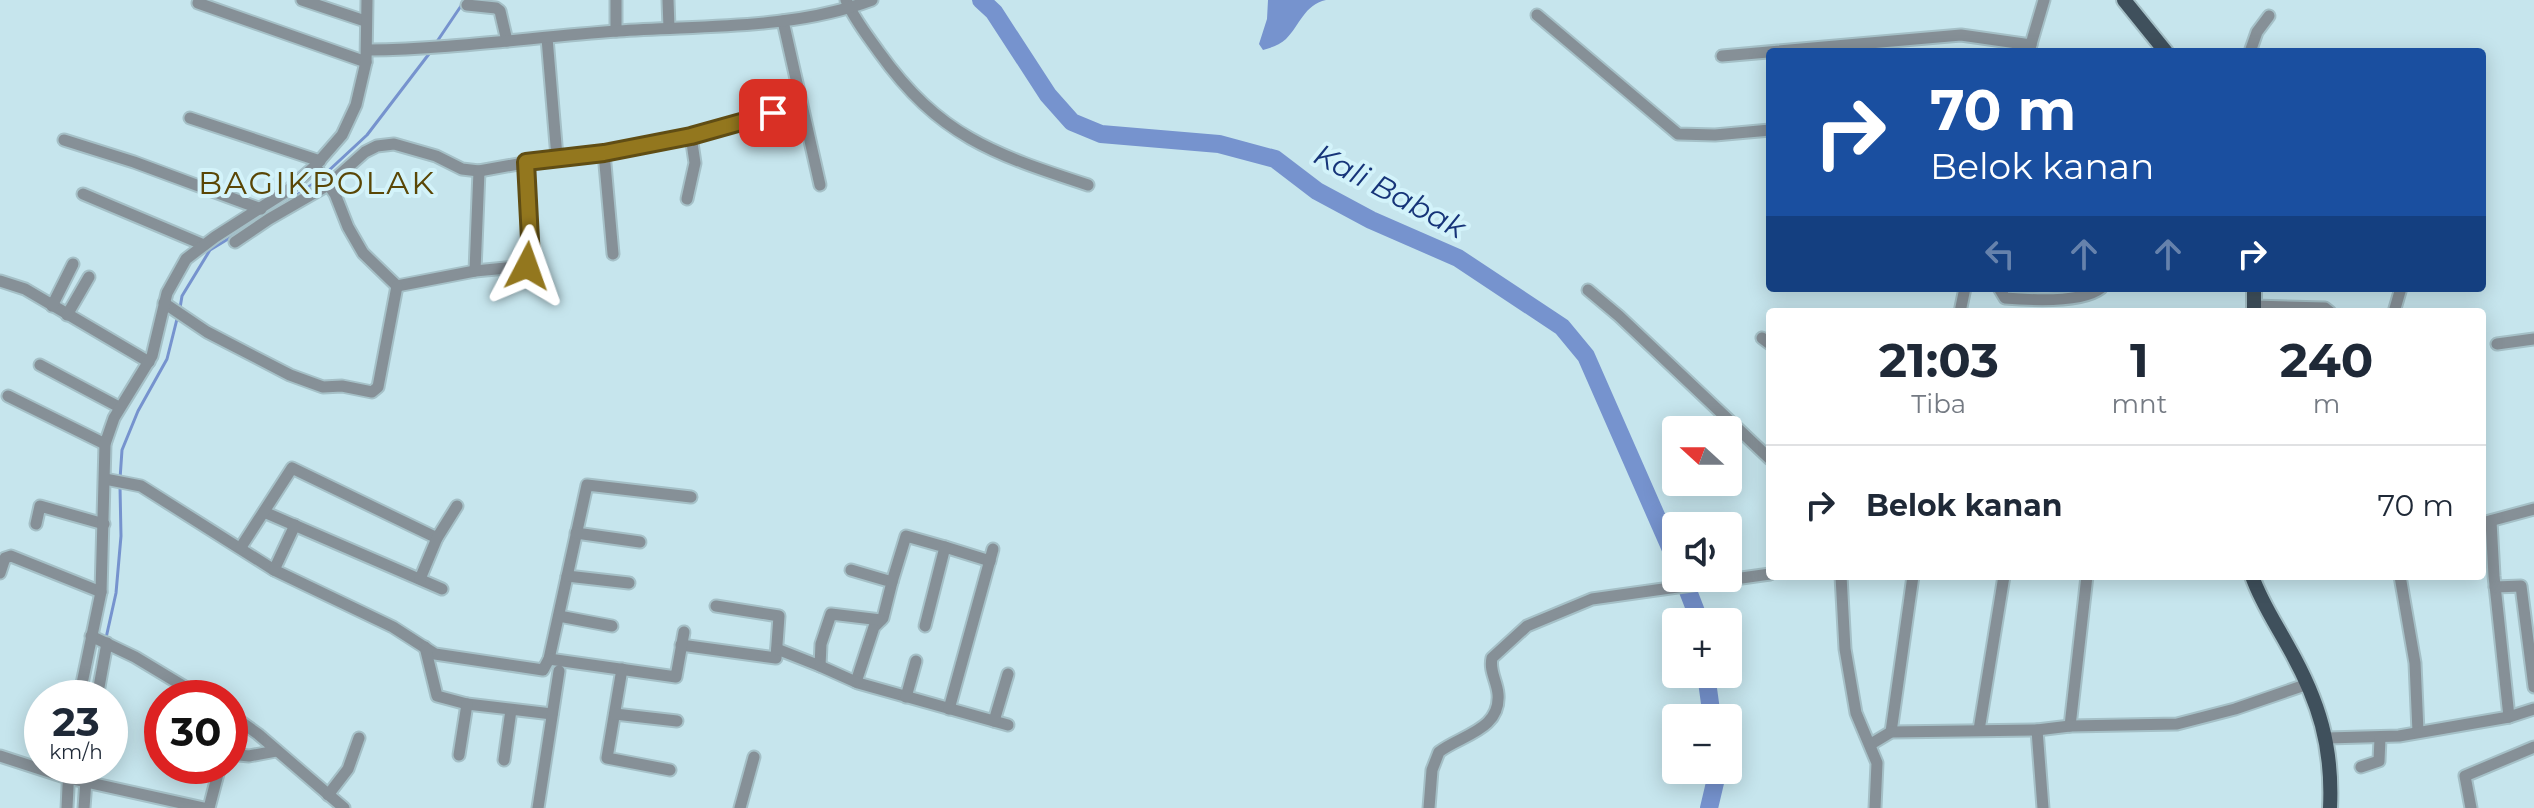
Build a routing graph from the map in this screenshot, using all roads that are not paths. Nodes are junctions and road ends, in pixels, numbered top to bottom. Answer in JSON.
{"nodes":[{"id":1,"x":302,"y":0,"type":"edge"},
{"id":2,"x":367,"y":0,"type":"edge"},
{"id":3,"x":616,"y":0,"type":"edge"},
{"id":4,"x":668,"y":0,"type":"edge"},
{"id":5,"x":872,"y":0,"type":"edge"},
{"id":6,"x":2044,"y":0,"type":"edge"},
{"id":7,"x":2124,"y":0,"type":"edge"},
{"id":8,"x":198,"y":3,"type":"dead end"},
{"id":9,"x":848,"y":4,"type":"edge"},
{"id":10,"x":467,"y":5,"type":"dead end"},
{"id":11,"x":1537,"y":15,"type":"dead end"},
{"id":12,"x":2269,"y":16,"type":"dead end"},
{"id":13,"x":365,"y":21,"type":"junction"},
{"id":14,"x":783,"y":21,"type":"junction"},
{"id":15,"x":669,"y":28,"type":"junction"},
{"id":16,"x":616,"y":31,"type":"junction"},
{"id":17,"x":547,"y":38,"type":"junction"},
{"id":18,"x":507,"y":41,"type":"junction"},
{"id":19,"x":1813,"y":48,"type":"edge"},
{"id":20,"x":2030,"y":48,"type":"edge"},
{"id":21,"x":2163,"y":48,"type":"edge"},
{"id":22,"x":2251,"y":48,"type":"edge"},
{"id":23,"x":1766,"y":52,"type":"edge"},
{"id":24,"x":367,"y":56,"type":"junction"},
{"id":25,"x":1722,"y":56,"type":"dead end"},
{"id":26,"x":800,"y":105,"type":"junction"},
{"id":27,"x":190,"y":118,"type":"dead end"},
{"id":28,"x":1766,"y":130,"type":"edge"},
{"id":29,"x":691,"y":136,"type":"junction"},
{"id":30,"x":64,"y":140,"type":"dead end"},
{"id":31,"x":604,"y":153,"type":"junction"},
{"id":32,"x":557,"y":157,"type":"junction"},
{"id":33,"x":526,"y":162,"type":"junction"},
{"id":34,"x":479,"y":171,"type":"junction"},
{"id":35,"x":322,"y":173,"type":"junction"},
{"id":36,"x":820,"y":185,"type":"dead end"},
{"id":37,"x":1088,"y":185,"type":"dead end"},
{"id":38,"x":83,"y":194,"type":"dead end"},
{"id":39,"x":687,"y":199,"type":"dead end"},
{"id":40,"x":261,"y":209,"type":"junction"},
{"id":41,"x":235,"y":242,"type":"dead end"},
{"id":42,"x":204,"y":245,"type":"junction"},
{"id":43,"x":613,"y":254,"type":"dead end"},
{"id":44,"x":73,"y":264,"type":"dead end"},
{"id":45,"x":475,"y":271,"type":"junction"},
{"id":46,"x":89,"y":277,"type":"dead end"},
{"id":47,"x":0,"y":281,"type":"edge"},
{"id":48,"x":397,"y":286,"type":"junction"},
{"id":49,"x":1588,"y":290,"type":"dead end"},
{"id":50,"x":2001,"y":292,"type":"edge"},
{"id":51,"x":2097,"y":292,"type":"edge"},
{"id":52,"x":168,"y":305,"type":"junction"},
{"id":53,"x":52,"y":306,"type":"junction"},
{"id":54,"x":2286,"y":308,"type":"edge"},
{"id":55,"x":2325,"y":308,"type":"edge"},
{"id":56,"x":67,"y":315,"type":"junction"},
{"id":57,"x":2534,"y":339,"type":"edge"},
{"id":58,"x":2497,"y":344,"type":"dead end"},
{"id":59,"x":149,"y":362,"type":"junction"},
{"id":60,"x":40,"y":365,"type":"dead end"},
{"id":61,"x":8,"y":396,"type":"dead end"},
{"id":62,"x":119,"y":407,"type":"junction"},
{"id":63,"x":105,"y":444,"type":"junction"},
{"id":64,"x":1766,"y":455,"type":"edge"},
{"id":65,"x":105,"y":479,"type":"junction"},
{"id":66,"x":691,"y":497,"type":"dead end"},
{"id":67,"x":457,"y":506,"type":"dead end"},
{"id":68,"x":2534,"y":509,"type":"edge"},
{"id":69,"x":264,"y":512,"type":"junction"},
{"id":70,"x":2486,"y":522,"type":"edge"},
{"id":71,"x":36,"y":524,"type":"dead end"},
{"id":72,"x":104,"y":524,"type":"junction"},
{"id":73,"x":295,"y":525,"type":"junction"},
{"id":74,"x":2486,"y":528,"type":"edge"},
{"id":75,"x":576,"y":533,"type":"junction"},
{"id":76,"x":437,"y":538,"type":"junction"},
{"id":77,"x":640,"y":542,"type":"dead end"},
{"id":78,"x":241,"y":547,"type":"junction"},
{"id":79,"x":945,"y":547,"type":"junction"},
{"id":80,"x":274,"y":570,"type":"junction"},
{"id":81,"x":851,"y":570,"type":"dead end"},
{"id":82,"x":0,"y":573,"type":"edge"},
{"id":83,"x":1766,"y":575,"type":"edge"},
{"id":84,"x":567,"y":576,"type":"junction"},
{"id":85,"x":420,"y":579,"type":"junction"},
{"id":86,"x":1841,"y":580,"type":"edge"},
{"id":87,"x":1912,"y":580,"type":"edge"},
{"id":88,"x":2003,"y":580,"type":"edge"},
{"id":89,"x":2087,"y":580,"type":"edge"},
{"id":90,"x":2254,"y":580,"type":"edge"},
{"id":91,"x":2401,"y":580,"type":"edge"},
{"id":92,"x":892,"y":582,"type":"junction"},
{"id":93,"x":629,"y":583,"type":"dead end"},
{"id":94,"x":2495,"y":587,"type":"junction"},
{"id":95,"x":442,"y":589,"type":"dead end"},
{"id":96,"x":101,"y":592,"type":"junction"},
{"id":97,"x":716,"y":606,"type":"dead end"},
{"id":98,"x":559,"y":616,"type":"junction"},
{"id":99,"x":881,"y":620,"type":"junction"},
{"id":100,"x":612,"y":626,"type":"dead end"},
{"id":101,"x":925,"y":626,"type":"dead end"},
{"id":102,"x":684,"y":632,"type":"dead end"},
{"id":103,"x":100,"y":640,"type":"junction"},
{"id":104,"x":681,"y":645,"type":"junction"},
{"id":105,"x":425,"y":646,"type":"junction"},
{"id":106,"x":777,"y":649,"type":"junction"},
{"id":107,"x":549,"y":659,"type":"junction"},
{"id":108,"x":916,"y":661,"type":"dead end"},
{"id":109,"x":820,"y":666,"type":"junction"},
{"id":110,"x":622,"y":669,"type":"junction"},
{"id":111,"x":559,"y":671,"type":"dead end"},
{"id":112,"x":1008,"y":674,"type":"dead end"},
{"id":113,"x":86,"y":680,"type":"edge"},
{"id":114,"x":98,"y":680,"type":"edge"},
{"id":115,"x":171,"y":680,"type":"edge"},
{"id":116,"x":856,"y":682,"type":"junction"},
{"id":117,"x":2308,"y":684,"type":"junction"},
{"id":118,"x":2534,"y":687,"type":"edge"},
{"id":119,"x":906,"y":697,"type":"junction"},
{"id":120,"x":467,"y":704,"type":"junction"},
{"id":121,"x":949,"y":709,"type":"junction"},
{"id":122,"x":511,"y":710,"type":"junction"},
{"id":123,"x":2534,"y":710,"type":"edge"},
{"id":124,"x":552,"y":714,"type":"junction"},
{"id":125,"x":615,"y":714,"type":"junction"},
{"id":126,"x":2509,"y":717,"type":"junction"},
{"id":127,"x":677,"y":721,"type":"dead end"},
{"id":128,"x":994,"y":721,"type":"junction"},
{"id":129,"x":1008,"y":725,"type":"dead end"},
{"id":130,"x":2070,"y":726,"type":"junction"},
{"id":131,"x":248,"y":728,"type":"edge"},
{"id":132,"x":1979,"y":730,"type":"junction"},
{"id":133,"x":2037,"y":730,"type":"junction"},
{"id":134,"x":1891,"y":732,"type":"junction"},
{"id":135,"x":2418,"y":732,"type":"junction"},
{"id":136,"x":359,"y":738,"type":"dead end"},
{"id":137,"x":2327,"y":738,"type":"junction"},
{"id":138,"x":2380,"y":738,"type":"junction"},
{"id":139,"x":1871,"y":744,"type":"junction"},
{"id":140,"x":2534,"y":748,"type":"edge"},
{"id":141,"x":276,"y":751,"type":"junction"},
{"id":142,"x":459,"y":755,"type":"dead end"},
{"id":143,"x":0,"y":756,"type":"edge"},
{"id":144,"x":248,"y":756,"type":"edge"},
{"id":145,"x":754,"y":757,"type":"dead end"},
{"id":146,"x":504,"y":760,"type":"dead end"},
{"id":147,"x":24,"y":763,"type":"edge"},
{"id":148,"x":2361,"y":767,"type":"dead end"},
{"id":149,"x":670,"y":770,"type":"dead end"},
{"id":150,"x":74,"y":784,"type":"edge"},
{"id":151,"x":78,"y":784,"type":"edge"},
{"id":152,"x":106,"y":784,"type":"edge"},
{"id":153,"x":214,"y":784,"type":"edge"},
{"id":154,"x":328,"y":795,"type":"junction"},
{"id":155,"x":67,"y":808,"type":"edge"},
{"id":156,"x":84,"y":808,"type":"edge"},
{"id":157,"x":207,"y":808,"type":"edge"},
{"id":158,"x":344,"y":808,"type":"edge"},
{"id":159,"x":538,"y":808,"type":"edge"},
{"id":160,"x":740,"y":808,"type":"edge"},
{"id":161,"x":1429,"y":808,"type":"edge"},
{"id":162,"x":1875,"y":808,"type":"edge"},
{"id":163,"x":2043,"y":808,"type":"edge"},
{"id":164,"x":2330,"y":808,"type":"edge"},
{"id":165,"x":2471,"y":808,"type":"edge"}],
"edges":[{"from":1,"to":13,"type":"street"},
{"from":2,"to":13,"type":"street"},
{"from":3,"to":16,"type":"street"},
{"from":4,"to":15,"type":"street"},
{"from":5,"to":9,"type":"street"},
{"from":6,"to":20,"type":"street"},
{"from":7,"to":21,"type":"main road"},
{"from":8,"to":24,"type":"street"},
{"from":9,"to":14,"type":"street"},
{"from":9,"to":37,"type":"street"},
{"from":10,"to":18,"type":"street"},
{"from":11,"to":28,"type":"street"},
{"from":12,"to":22,"type":"street"},
{"from":13,"to":24,"type":"street"},
{"from":14,"to":15,"type":"street"},
{"from":14,"to":26,"type":"street"},
{"from":15,"to":16,"type":"street"},
{"from":16,"to":17,"type":"street"},
{"from":17,"to":18,"type":"street"},
{"from":17,"to":32,"type":"street"},
{"from":18,"to":24,"type":"street"},
{"from":19,"to":20,"type":"street"},
{"from":23,"to":25,"type":"street"},
{"from":24,"to":35,"type":"street"},
{"from":26,"to":29,"type":"street"},
{"from":26,"to":36,"type":"street"},
{"from":27,"to":35,"type":"street"},
{"from":29,"to":31,"type":"street"},
{"from":29,"to":39,"type":"street"},
{"from":30,"to":40,"type":"street"},
{"from":31,"to":32,"type":"street"},
{"from":31,"to":43,"type":"street"},
{"from":32,"to":33,"type":"street"},
{"from":33,"to":34,"type":"street"},
{"from":33,"to":45,"type":"street"},
{"from":34,"to":35,"type":"street"},
{"from":34,"to":45,"type":"street"},
{"from":35,"to":40,"type":"street"},
{"from":35,"to":41,"type":"street"},
{"from":35,"to":48,"type":"street"},
{"from":38,"to":42,"type":"street"},
{"from":40,"to":42,"type":"street"},
{"from":42,"to":52,"type":"street"},
{"from":44,"to":53,"type":"street"},
{"from":45,"to":48,"type":"street"},
{"from":46,"to":56,"type":"street"},
{"from":47,"to":53,"type":"street"},
{"from":48,"to":52,"type":"street"},
{"from":49,"to":64,"type":"street"},
{"from":50,"to":51,"type":"street"},
{"from":52,"to":59,"type":"street"},
{"from":53,"to":56,"type":"street"},
{"from":54,"to":55,"type":"street"},
{"from":56,"to":59,"type":"street"},
{"from":57,"to":58,"type":"street"},
{"from":59,"to":62,"type":"street"},
{"from":60,"to":62,"type":"street"},
{"from":61,"to":63,"type":"street"},
{"from":62,"to":63,"type":"street"},
{"from":63,"to":65,"type":"street"},
{"from":65,"to":72,"type":"street"},
{"from":65,"to":78,"type":"street"},
{"from":66,"to":75,"type":"street"},
{"from":67,"to":76,"type":"street"},
{"from":68,"to":70,"type":"street"},
{"from":69,"to":73,"type":"street"},
{"from":69,"to":76,"type":"street"},
{"from":69,"to":78,"type":"street"},
{"from":71,"to":72,"type":"street"},
{"from":72,"to":96,"type":"street"},
{"from":73,"to":80,"type":"street"},
{"from":73,"to":85,"type":"street"},
{"from":74,"to":94,"type":"street"},
{"from":75,"to":77,"type":"street"},
{"from":75,"to":84,"type":"street"},
{"from":76,"to":85,"type":"street"},
{"from":78,"to":80,"type":"street"},
{"from":79,"to":92,"type":"street"},
{"from":79,"to":101,"type":"street"},
{"from":79,"to":121,"type":"street"},
{"from":80,"to":105,"type":"street"},
{"from":81,"to":92,"type":"street"},
{"from":82,"to":96,"type":"street"},
{"from":83,"to":161,"type":"street"},
{"from":84,"to":93,"type":"street"},
{"from":84,"to":98,"type":"street"},
{"from":85,"to":95,"type":"street"},
{"from":86,"to":139,"type":"street"},
{"from":87,"to":134,"type":"street"},
{"from":88,"to":132,"type":"street"},
{"from":89,"to":130,"type":"street"},
{"from":90,"to":117,"type":"main road"},
{"from":91,"to":135,"type":"street"},
{"from":92,"to":99,"type":"street"},
{"from":94,"to":118,"type":"street"},
{"from":94,"to":126,"type":"street"},
{"from":96,"to":103,"type":"street"},
{"from":97,"to":106,"type":"street"},
{"from":98,"to":100,"type":"street"},
{"from":98,"to":107,"type":"street"},
{"from":99,"to":109,"type":"street"},
{"from":99,"to":116,"type":"street"},
{"from":102,"to":104,"type":"street"},
{"from":103,"to":113,"type":"street"},
{"from":103,"to":114,"type":"street"},
{"from":103,"to":115,"type":"street"},
{"from":104,"to":106,"type":"street"},
{"from":104,"to":110,"type":"street"},
{"from":105,"to":107,"type":"street"},
{"from":105,"to":120,"type":"street"},
{"from":106,"to":109,"type":"street"},
{"from":107,"to":110,"type":"street"},
{"from":108,"to":119,"type":"street"},
{"from":109,"to":116,"type":"street"},
{"from":110,"to":125,"type":"street"},
{"from":111,"to":124,"type":"street"},
{"from":112,"to":128,"type":"street"},
{"from":116,"to":119,"type":"street"},
{"from":117,"to":130,"type":"street"},
{"from":117,"to":137,"type":"main road"},
{"from":119,"to":121,"type":"street"},
{"from":120,"to":122,"type":"street"},
{"from":120,"to":142,"type":"street"},
{"from":121,"to":128,"type":"street"},
{"from":122,"to":124,"type":"street"},
{"from":122,"to":146,"type":"street"},
{"from":123,"to":126,"type":"street"},
{"from":124,"to":159,"type":"street"},
{"from":125,"to":127,"type":"street"},
{"from":125,"to":149,"type":"street"},
{"from":126,"to":135,"type":"street"},
{"from":128,"to":129,"type":"street"},
{"from":130,"to":133,"type":"street"},
{"from":131,"to":141,"type":"street"},
{"from":132,"to":133,"type":"street"},
{"from":132,"to":134,"type":"street"},
{"from":133,"to":163,"type":"street"},
{"from":134,"to":139,"type":"street"},
{"from":135,"to":138,"type":"street"},
{"from":136,"to":154,"type":"street"},
{"from":137,"to":138,"type":"street"},
{"from":137,"to":164,"type":"main road"},
{"from":138,"to":148,"type":"street"},
{"from":139,"to":162,"type":"street"},
{"from":140,"to":165,"type":"street"},
{"from":141,"to":144,"type":"street"},
{"from":141,"to":154,"type":"street"},
{"from":143,"to":147,"type":"street"},
{"from":145,"to":160,"type":"street"},
{"from":150,"to":155,"type":"street"},
{"from":151,"to":156,"type":"street"},
{"from":152,"to":157,"type":"street"},
{"from":153,"to":157,"type":"street"},
{"from":154,"to":158,"type":"street"}]}
